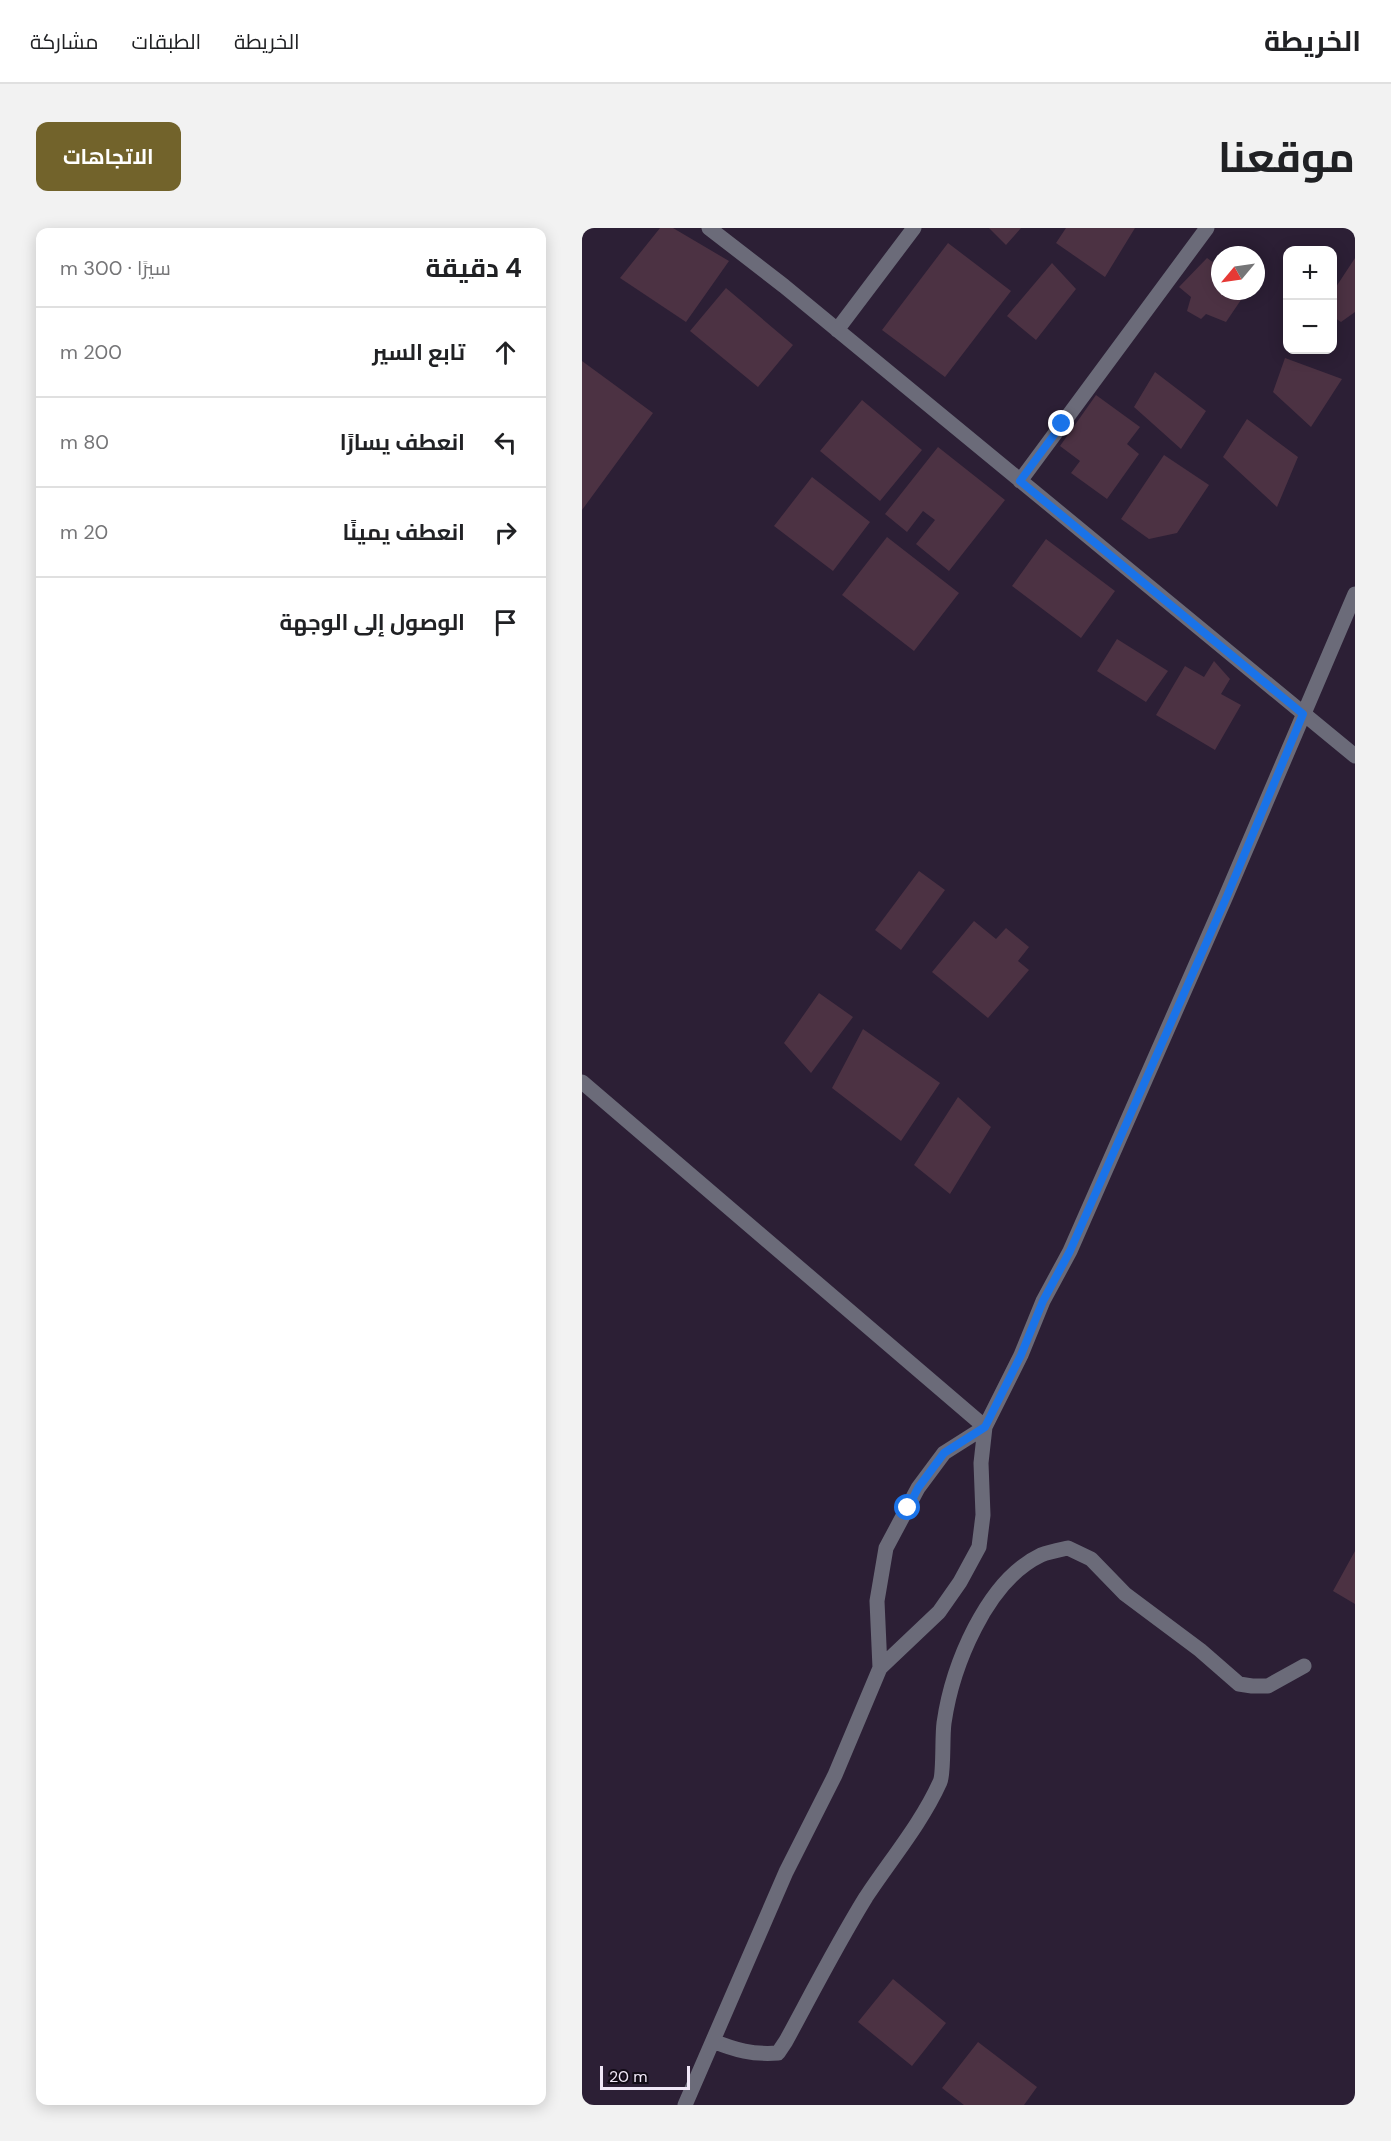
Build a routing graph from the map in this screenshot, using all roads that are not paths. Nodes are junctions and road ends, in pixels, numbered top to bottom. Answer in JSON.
{"nodes":[{"id":1,"x":709,"y":228,"type":"edge"},
{"id":2,"x":914,"y":228,"type":"edge"},
{"id":3,"x":1207,"y":228,"type":"edge"},
{"id":4,"x":837,"y":330,"type":"junction"},
{"id":5,"x":1020,"y":481,"type":"junction"},
{"id":6,"x":1355,"y":594,"type":"edge"},
{"id":7,"x":1303,"y":714,"type":"junction"},
{"id":8,"x":1355,"y":756,"type":"edge"},
{"id":9,"x":582,"y":1082,"type":"edge"},
{"id":10,"x":985,"y":1427,"type":"junction"},
{"id":11,"x":1304,"y":1666,"type":"dead end"},
{"id":12,"x":880,"y":1668,"type":"junction"},
{"id":13,"x":713,"y":2041,"type":"junction"},
{"id":14,"x":685,"y":2105,"type":"edge"}],
"edges":[{"from":1,"to":4,"type":"street"},
{"from":2,"to":4,"type":"street"},
{"from":3,"to":5,"type":"street"},
{"from":4,"to":5,"type":"street"},
{"from":5,"to":7,"type":"street"},
{"from":6,"to":7,"type":"street"},
{"from":7,"to":8,"type":"street"},
{"from":7,"to":10,"type":"street"},
{"from":9,"to":10,"type":"street"},
{"from":10,"to":12,"type":"street"},
{"from":10,"to":12,"type":"street"},
{"from":11,"to":13,"type":"street"},
{"from":12,"to":13,"type":"street"},
{"from":13,"to":14,"type":"street"}]}
